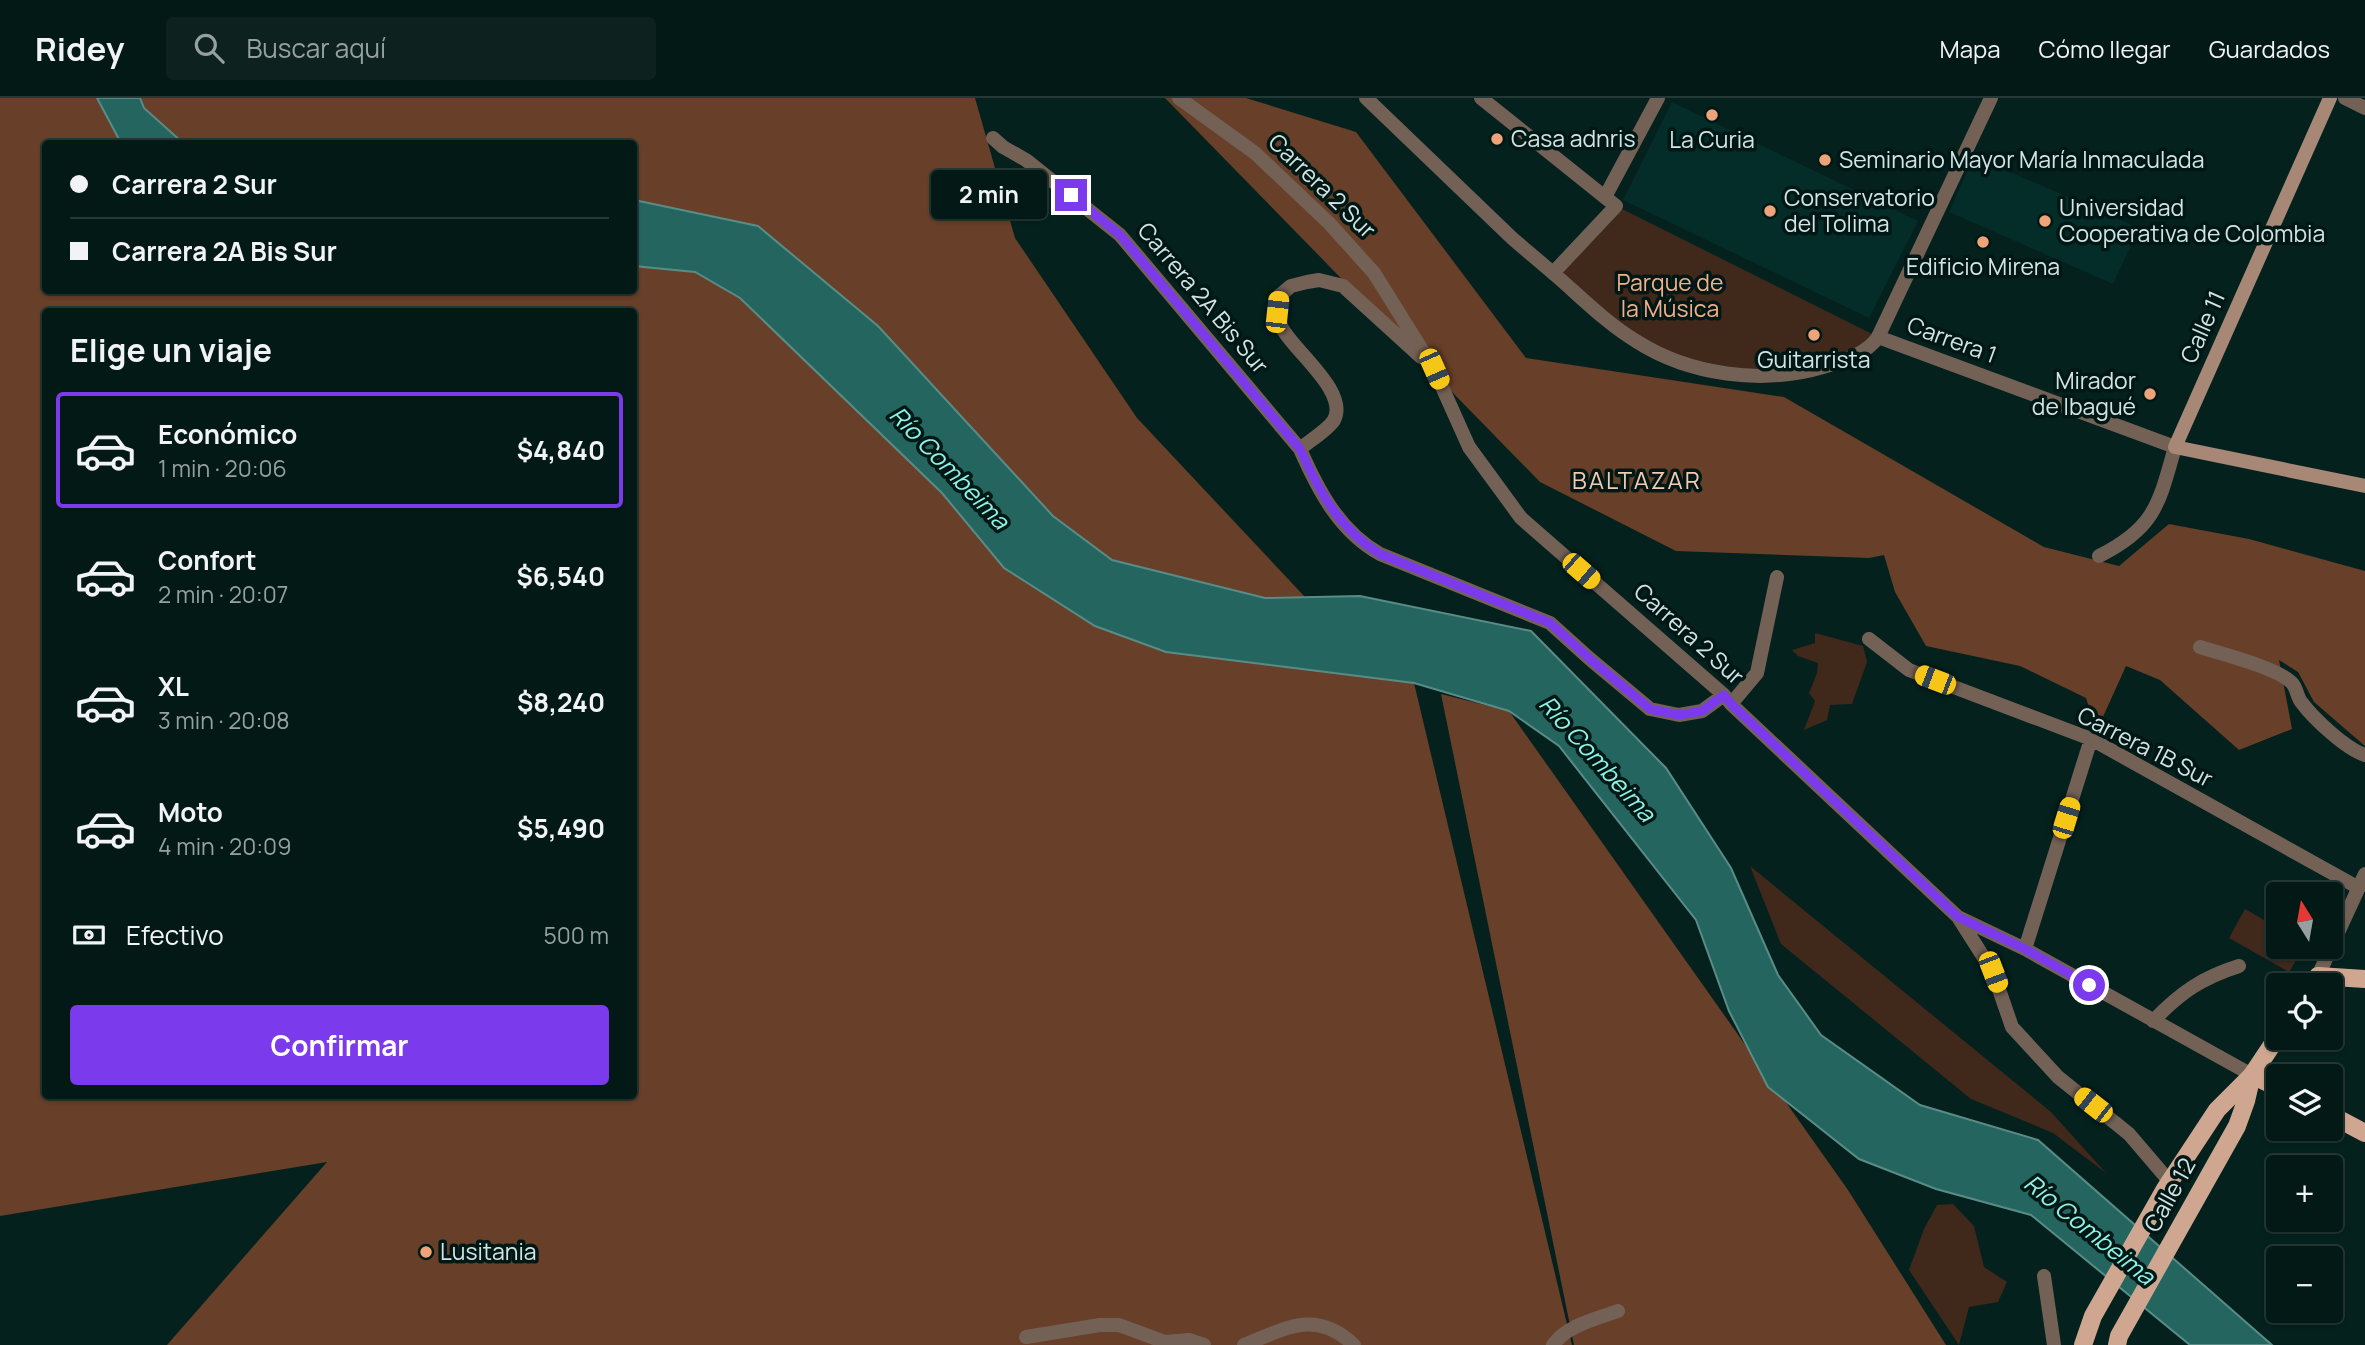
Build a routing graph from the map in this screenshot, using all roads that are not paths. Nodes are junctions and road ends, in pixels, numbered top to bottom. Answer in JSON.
{"nodes":[{"id":1,"x":1179,"y":98,"type":"edge"},
{"id":2,"x":1366,"y":98,"type":"edge"},
{"id":3,"x":1481,"y":98,"type":"edge"},
{"id":4,"x":1658,"y":98,"type":"edge"},
{"id":5,"x":1991,"y":98,"type":"edge"},
{"id":6,"x":2330,"y":98,"type":"edge"},
{"id":7,"x":2345,"y":98,"type":"edge"},
{"id":8,"x":2365,"y":108,"type":"edge"},
{"id":9,"x":993,"y":138,"type":"dead end"},
{"id":10,"x":1611,"y":201,"type":"junction"},
{"id":11,"x":1553,"y":273,"type":"junction"},
{"id":12,"x":1878,"y":337,"type":"junction"},
{"id":13,"x":1434,"y":369,"type":"junction"},
{"id":14,"x":2175,"y":447,"type":"junction"},
{"id":15,"x":1300,"y":449,"type":"junction"},
{"id":16,"x":2365,"y":486,"type":"edge"},
{"id":17,"x":2099,"y":556,"type":"dead end"},
{"id":18,"x":1777,"y":577,"type":"dead end"},
{"id":19,"x":1869,"y":639,"type":"dead end"},
{"id":20,"x":2200,"y":647,"type":"dead end"},
{"id":21,"x":1727,"y":699,"type":"junction"},
{"id":22,"x":2091,"y":739,"type":"junction"},
{"id":23,"x":2365,"y":755,"type":"edge"},
{"id":24,"x":2365,"y":874,"type":"edge"},
{"id":25,"x":2359,"y":888,"type":"junction"},
{"id":26,"x":1958,"y":917,"type":"junction"},
{"id":27,"x":2025,"y":949,"type":"junction"},
{"id":28,"x":2239,"y":965,"type":"dead end"},
{"id":29,"x":2318,"y":973,"type":"edge"},
{"id":30,"x":2343,"y":979,"type":"edge"},
{"id":31,"x":2365,"y":979,"type":"edge"},
{"id":32,"x":2153,"y":1021,"type":"junction"},
{"id":33,"x":2268,"y":1050,"type":"edge"},
{"id":34,"x":2252,"y":1074,"type":"junction"},
{"id":35,"x":2266,"y":1082,"type":"edge"},
{"id":36,"x":2343,"y":1121,"type":"edge"},
{"id":37,"x":2365,"y":1133,"type":"edge"},
{"id":38,"x":2167,"y":1186,"type":"junction"},
{"id":39,"x":2045,"y":1276,"type":"dead end"},
{"id":40,"x":1618,"y":1311,"type":"dead end"},
{"id":41,"x":1026,"y":1337,"type":"dead end"},
{"id":42,"x":2118,"y":1340,"type":"edge"},
{"id":43,"x":1204,"y":1345,"type":"edge"},
{"id":44,"x":1244,"y":1345,"type":"edge"},
{"id":45,"x":1354,"y":1345,"type":"edge"},
{"id":46,"x":1553,"y":1345,"type":"edge"},
{"id":47,"x":2054,"y":1345,"type":"edge"},
{"id":48,"x":2082,"y":1345,"type":"edge"}],
"edges":[{"from":1,"to":13,"type":"street","name":"Carrera 2 Sur"},
{"from":2,"to":11,"type":"street","name":"Carrera 1"},
{"from":3,"to":10,"type":"street"},
{"from":4,"to":10,"type":"street"},
{"from":5,"to":12,"type":"street"},
{"from":6,"to":14,"type":"main road","name":"Calle 11"},
{"from":7,"to":8,"type":"street"},
{"from":9,"to":15,"type":"street","name":"Carrera 2A Bis Sur"},
{"from":10,"to":11,"type":"street"},
{"from":11,"to":12,"type":"street","name":"Carrera 1"},
{"from":12,"to":14,"type":"street","name":"Carrera 1"},
{"from":13,"to":15,"type":"street"},
{"from":13,"to":21,"type":"street","name":"Carrera 2 Sur"},
{"from":14,"to":16,"type":"main road","name":"Carrera 1"},
{"from":14,"to":17,"type":"street","name":"Calle 11"},
{"from":15,"to":21,"type":"street","name":"Carrera 2A Bis Sur"},
{"from":18,"to":21,"type":"street","name":"Carrera 2A Bis Sur"},
{"from":19,"to":22,"type":"street","name":"Carrera 1B Sur"},
{"from":20,"to":23,"type":"street"},
{"from":21,"to":26,"type":"street","name":"Carrera 2 Sur"},
{"from":22,"to":25,"type":"street","name":"Carrera 1B Sur"},
{"from":22,"to":27,"type":"street"},
{"from":24,"to":25,"type":"street"},
{"from":25,"to":29,"type":"street"},
{"from":26,"to":27,"type":"street","name":"Carrera 2 Sur"},
{"from":26,"to":38,"type":"street"},
{"from":27,"to":32,"type":"street","name":"Carrera 2 Sur"},
{"from":28,"to":32,"type":"street"},
{"from":30,"to":31,"type":"main road"},
{"from":32,"to":34,"type":"street","name":"Carrera 2 Sur"},
{"from":33,"to":34,"type":"main road","name":"Calle 12"},
{"from":34,"to":35,"type":"main road","name":"Carrera 2 Sur"},
{"from":34,"to":38,"type":"main road","name":"Calle 12"},
{"from":34,"to":42,"type":"main road","name":"Calle 12"},
{"from":36,"to":37,"type":"main road"},
{"from":38,"to":48,"type":"main road","name":"Calle 12"},
{"from":39,"to":47,"type":"street"},
{"from":40,"to":46,"type":"street"},
{"from":41,"to":43,"type":"street"},
{"from":44,"to":45,"type":"street"}]}
